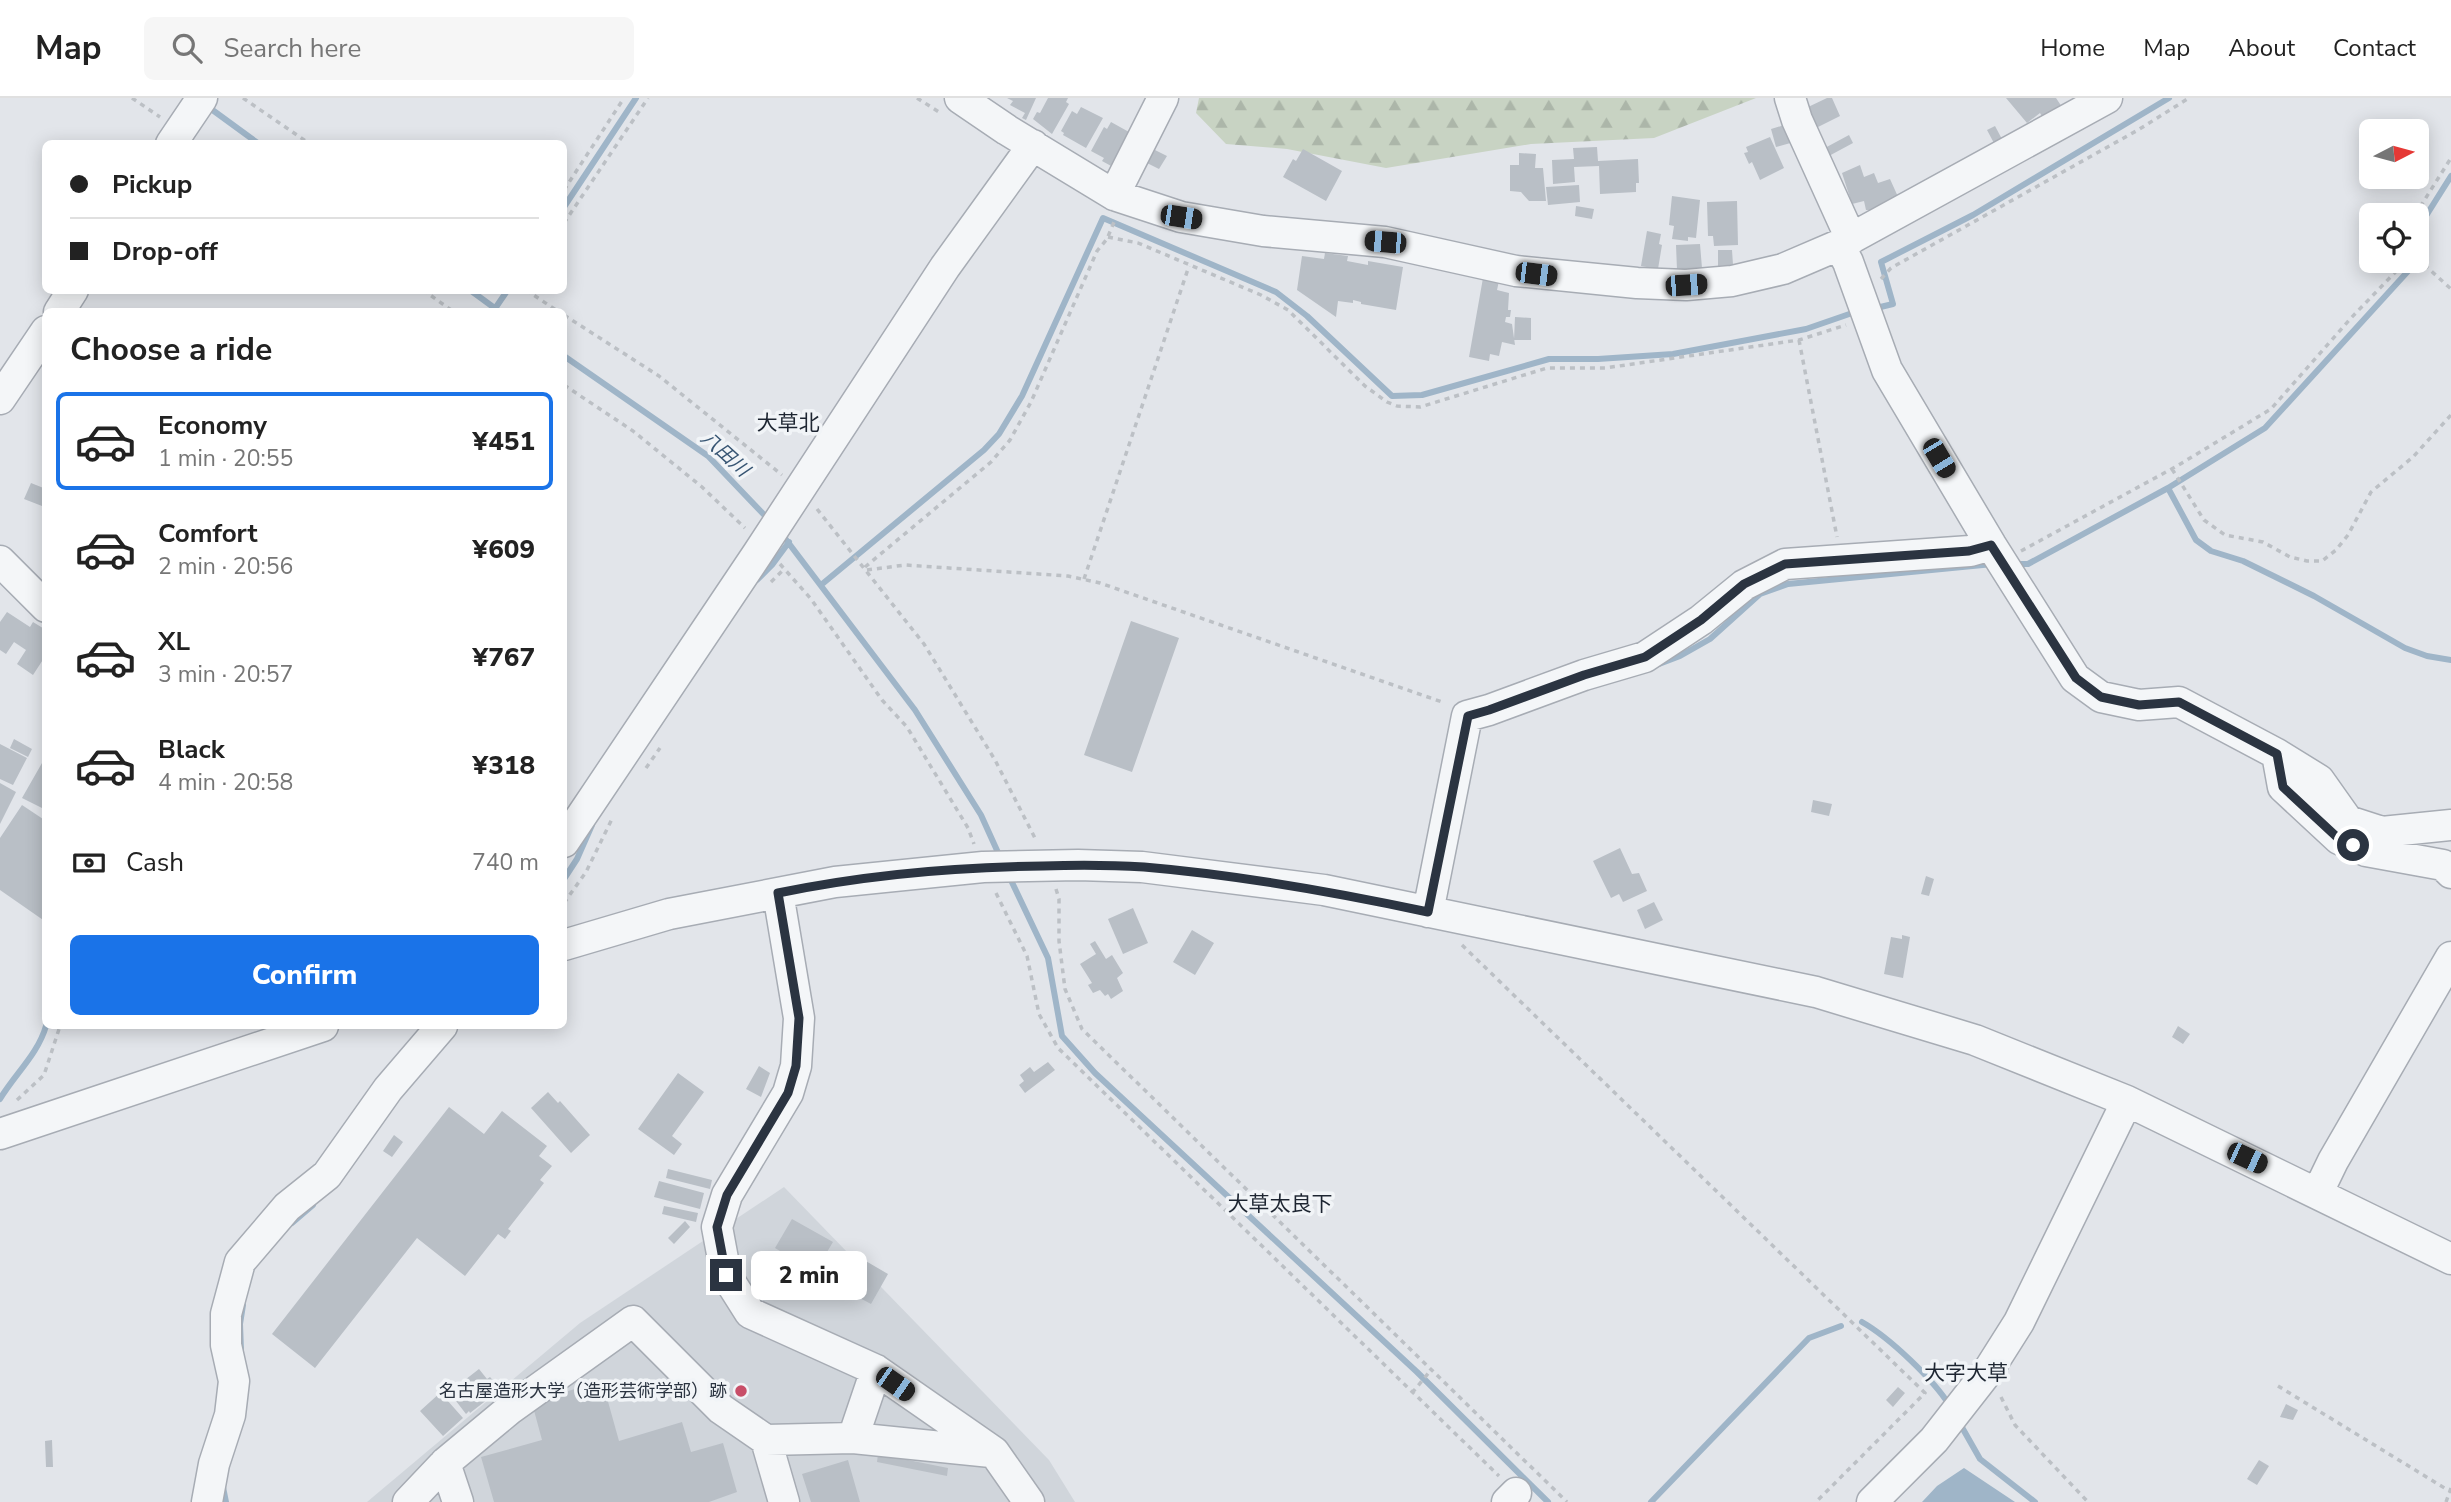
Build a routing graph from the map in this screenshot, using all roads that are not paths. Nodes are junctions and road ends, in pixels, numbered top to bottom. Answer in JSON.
{"nodes":[{"id":1,"x":202,"y":98,"type":"edge"},
{"id":2,"x":960,"y":98,"type":"edge"},
{"id":3,"x":1163,"y":98,"type":"edge"},
{"id":4,"x":1790,"y":98,"type":"edge"},
{"id":5,"x":2107,"y":98,"type":"edge"},
{"id":6,"x":174,"y":140,"type":"edge"},
{"id":7,"x":1033,"y":145,"type":"junction"},
{"id":8,"x":1114,"y":195,"type":"junction"},
{"id":9,"x":1845,"y":242,"type":"junction"},
{"id":10,"x":42,"y":337,"type":"edge"},
{"id":11,"x":0,"y":400,"type":"edge"},
{"id":12,"x":1996,"y":552,"type":"junction"},
{"id":13,"x":0,"y":561,"type":"edge"},
{"id":14,"x":42,"y":603,"type":"edge"},
{"id":15,"x":2277,"y":754,"type":"junction"},
{"id":16,"x":2451,"y":825,"type":"edge"},
{"id":17,"x":567,"y":838,"type":"edge"},
{"id":18,"x":2451,"y":873,"type":"edge"},
{"id":19,"x":778,"y":893,"type":"junction"},
{"id":20,"x":1428,"y":912,"type":"junction"},
{"id":21,"x":567,"y":943,"type":"edge"},
{"id":22,"x":2451,"y":957,"type":"edge"},
{"id":23,"x":314,"y":1029,"type":"edge"},
{"id":24,"x":439,"y":1029,"type":"edge"},
{"id":25,"x":2127,"y":1101,"type":"junction"},
{"id":26,"x":1,"y":1134,"type":"edge"},
{"id":27,"x":2318,"y":1192,"type":"junction"},
{"id":28,"x":2451,"y":1259,"type":"edge"},
{"id":29,"x":876,"y":1370,"type":"junction"},
{"id":30,"x":853,"y":1438,"type":"junction"},
{"id":31,"x":766,"y":1440,"type":"junction"},
{"id":32,"x":994,"y":1452,"type":"junction"},
{"id":33,"x":445,"y":1463,"type":"junction"},
{"id":34,"x":191,"y":1502,"type":"edge"},
{"id":35,"x":207,"y":1502,"type":"edge"},
{"id":36,"x":408,"y":1502,"type":"edge"},
{"id":37,"x":458,"y":1502,"type":"edge"},
{"id":38,"x":785,"y":1502,"type":"edge"},
{"id":39,"x":1030,"y":1502,"type":"edge"},
{"id":40,"x":1872,"y":1502,"type":"edge"}],
"edges":[{"from":1,"to":6,"type":"street"},
{"from":2,"to":7,"type":"street"},
{"from":3,"to":8,"type":"street"},
{"from":4,"to":9,"type":"street"},
{"from":5,"to":9,"type":"street"},
{"from":7,"to":8,"type":"street"},
{"from":7,"to":17,"type":"street"},
{"from":8,"to":9,"type":"street"},
{"from":9,"to":12,"type":"street"},
{"from":10,"to":11,"type":"street"},
{"from":12,"to":15,"type":"street"},
{"from":12,"to":20,"type":"street"},
{"from":13,"to":14,"type":"street"},
{"from":15,"to":16,"type":"street"},
{"from":15,"to":18,"type":"street"},
{"from":19,"to":20,"type":"street"},
{"from":19,"to":21,"type":"street"},
{"from":19,"to":29,"type":"street"},
{"from":20,"to":25,"type":"street"},
{"from":22,"to":27,"type":"street"},
{"from":23,"to":26,"type":"street"},
{"from":24,"to":35,"type":"street"},
{"from":25,"to":27,"type":"street"},
{"from":25,"to":40,"type":"street"},
{"from":27,"to":28,"type":"street"},
{"from":29,"to":30,"type":"street"},
{"from":29,"to":32,"type":"street"},
{"from":30,"to":31,"type":"street"},
{"from":30,"to":32,"type":"street"},
{"from":31,"to":33,"type":"street"},
{"from":31,"to":38,"type":"street"},
{"from":32,"to":39,"type":"street"},
{"from":33,"to":36,"type":"street"},
{"from":33,"to":37,"type":"street"},
{"from":34,"to":35,"type":"street"}]}
